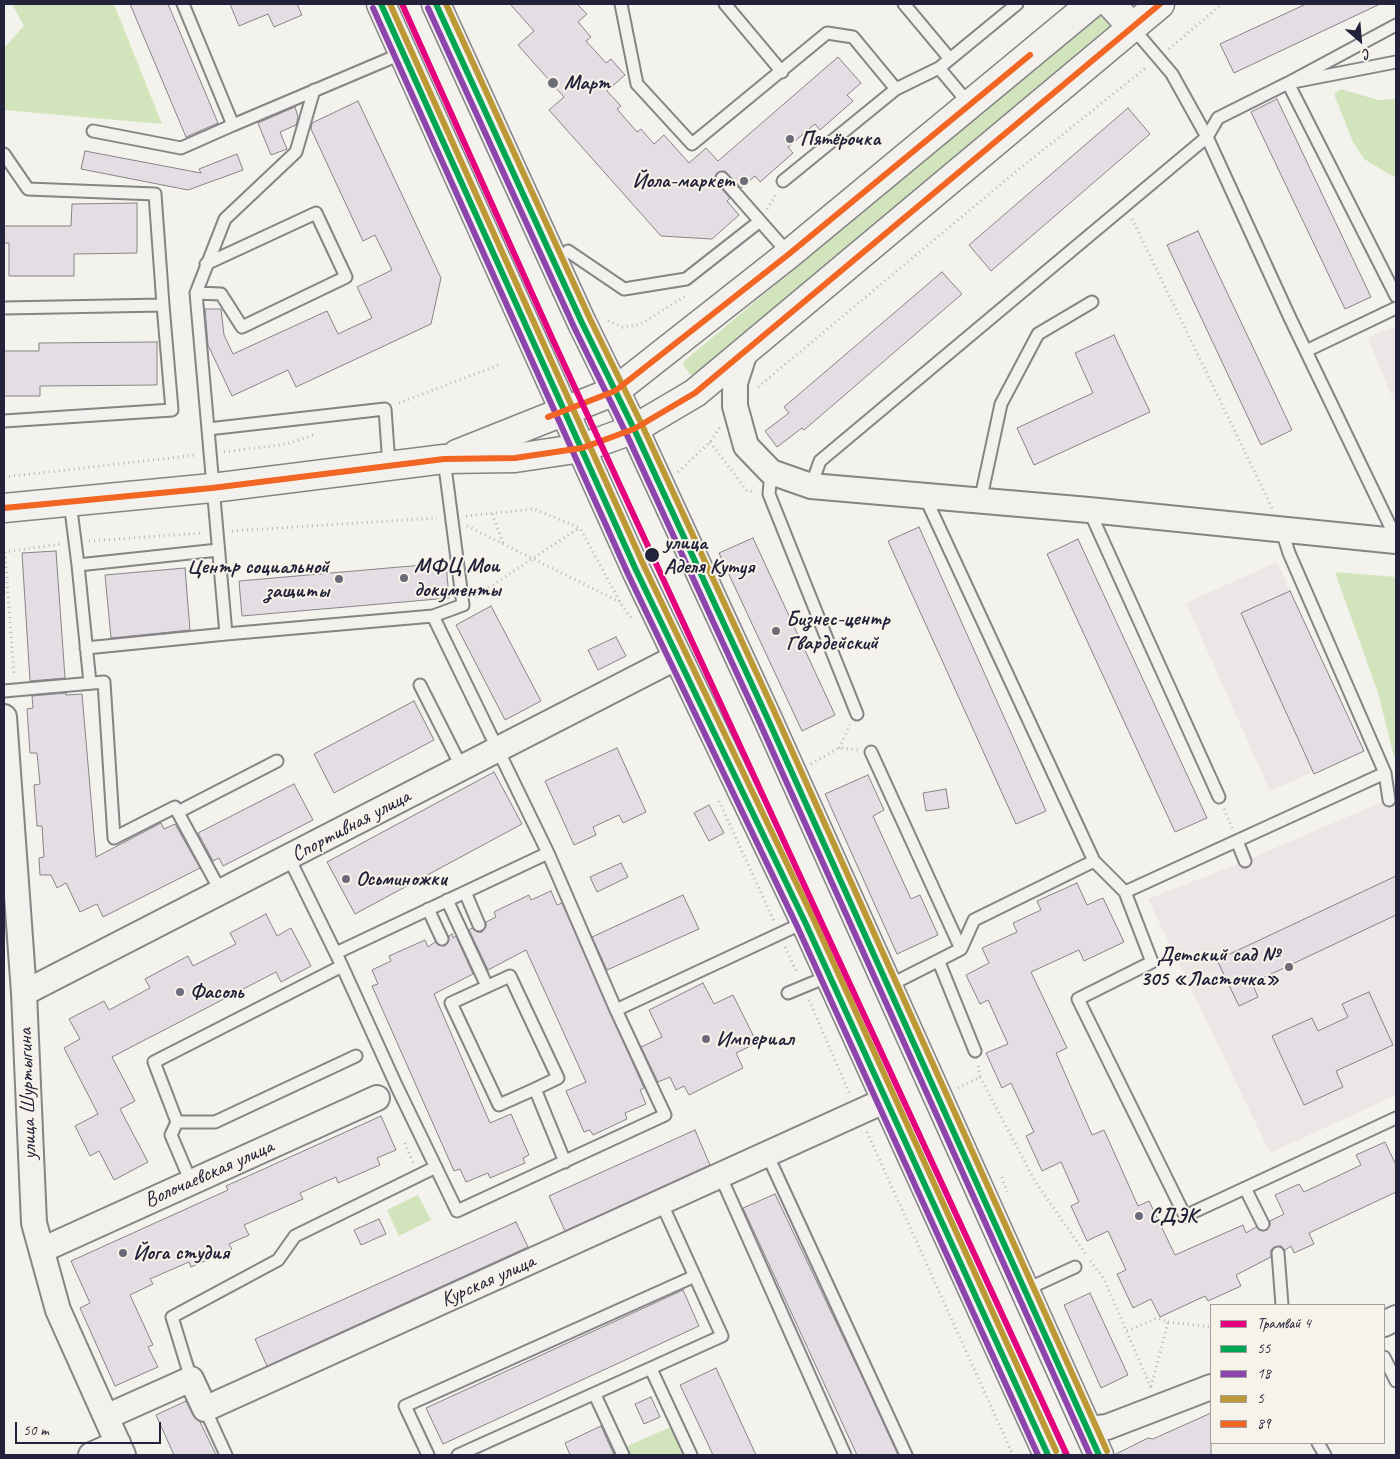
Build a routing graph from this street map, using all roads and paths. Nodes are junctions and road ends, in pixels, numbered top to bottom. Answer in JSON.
{"nodes":[{"id":1,"x":182,"y":4,"type":"edge"},
{"id":2,"x":380,"y":4,"type":"edge"},
{"id":3,"x":436,"y":4,"type":"edge"},
{"id":4,"x":621,"y":4,"type":"edge"},
{"id":5,"x":725,"y":4,"type":"edge"},
{"id":6,"x":904,"y":4,"type":"edge"},
{"id":7,"x":1016,"y":4,"type":"edge"},
{"id":8,"x":1091,"y":4,"type":"edge"},
{"id":9,"x":1111,"y":4,"type":"edge"},
{"id":10,"x":1160,"y":4,"type":"edge"},
{"id":11,"x":1222,"y":4,"type":"edge"},
{"id":12,"x":1396,"y":25,"type":"edge"},
{"id":13,"x":1132,"y":27,"type":"junction"},
{"id":14,"x":403,"y":53,"type":"junction"},
{"id":15,"x":1158,"y":58,"type":"junction"},
{"id":16,"x":950,"y":59,"type":"junction"},
{"id":17,"x":1396,"y":62,"type":"edge"},
{"id":18,"x":939,"y":68,"type":"junction"},
{"id":19,"x":782,"y":72,"type":"junction"},
{"id":20,"x":1288,"y":83,"type":"junction"},
{"id":21,"x":896,"y":89,"type":"junction"},
{"id":22,"x":314,"y":90,"type":"junction"},
{"id":23,"x":970,"y":105,"type":"junction"},
{"id":24,"x":233,"y":125,"type":"junction"},
{"id":25,"x":92,"y":131,"type":"dead end"},
{"id":26,"x":1207,"y":137,"type":"junction"},
{"id":27,"x":692,"y":144,"type":"junction"},
{"id":28,"x":700,"y":153,"type":"dead end"},
{"id":29,"x":4,"y":154,"type":"edge"},
{"id":30,"x":722,"y":178,"type":"dead end"},
{"id":31,"x":783,"y":181,"type":"joint"},
{"id":32,"x":1125,"y":205,"type":"junction"},
{"id":33,"x":760,"y":221,"type":"junction"},
{"id":34,"x":568,"y":251,"type":"dead end"},
{"id":35,"x":789,"y":254,"type":"junction"},
{"id":36,"x":206,"y":264,"type":"junction"},
{"id":37,"x":196,"y":293,"type":"junction"},
{"id":38,"x":1396,"y":296,"type":"edge"},
{"id":39,"x":1092,"y":302,"type":"dead end"},
{"id":40,"x":163,"y":305,"type":"junction"},
{"id":41,"x":4,"y":308,"type":"edge"},
{"id":42,"x":1396,"y":308,"type":"edge"},
{"id":43,"x":1306,"y":351,"type":"junction"},
{"id":44,"x":745,"y":352,"type":"junction"},
{"id":45,"x":615,"y":391,"type":"junction"},
{"id":46,"x":735,"y":406,"type":"junction"},
{"id":47,"x":564,"y":411,"type":"junction"},
{"id":48,"x":4,"y":421,"type":"edge"},
{"id":49,"x":634,"y":428,"type":"junction"},
{"id":50,"x":208,"y":429,"type":"junction"},
{"id":51,"x":287,"y":444,"type":"dead end"},
{"id":52,"x":582,"y":448,"type":"junction"},
{"id":53,"x":210,"y":454,"type":"junction"},
{"id":54,"x":444,"y":459,"type":"junction"},
{"id":55,"x":389,"y":468,"type":"junction"},
{"id":56,"x":771,"y":472,"type":"junction"},
{"id":57,"x":678,"y":473,"type":"dead end"},
{"id":58,"x":4,"y":477,"type":"edge"},
{"id":59,"x":811,"y":486,"type":"junction"},
{"id":60,"x":212,"y":488,"type":"junction"},
{"id":61,"x":925,"y":498,"type":"junction"},
{"id":62,"x":70,"y":502,"type":"junction"},
{"id":63,"x":980,"y":502,"type":"junction"},
{"id":64,"x":4,"y":508,"type":"edge"},
{"id":65,"x":1089,"y":510,"type":"junction"},
{"id":66,"x":492,"y":514,"type":"junction"},
{"id":67,"x":451,"y":518,"type":"junction"},
{"id":68,"x":580,"y":528,"type":"junction"},
{"id":69,"x":1282,"y":531,"type":"junction"},
{"id":70,"x":1396,"y":540,"type":"edge"},
{"id":71,"x":504,"y":545,"type":"junction"},
{"id":72,"x":218,"y":550,"type":"junction"},
{"id":73,"x":531,"y":559,"type":"junction"},
{"id":74,"x":78,"y":564,"type":"junction"},
{"id":75,"x":620,"y":602,"type":"junction"},
{"id":76,"x":463,"y":605,"type":"junction"},
{"id":77,"x":433,"y":616,"type":"junction"},
{"id":78,"x":634,"y":622,"type":"dead end"},
{"id":79,"x":226,"y":634,"type":"junction"},
{"id":80,"x":86,"y":648,"type":"junction"},
{"id":81,"x":677,"y":657,"type":"junction"},
{"id":82,"x":90,"y":684,"type":"junction"},
{"id":83,"x":420,"y":685,"type":"dead end"},
{"id":84,"x":4,"y":691,"type":"edge"},
{"id":85,"x":857,"y":714,"type":"joint"},
{"id":86,"x":4,"y":717,"type":"edge"},
{"id":87,"x":839,"y":748,"type":"junction"},
{"id":88,"x":498,"y":749,"type":"junction"},
{"id":89,"x":871,"y":752,"type":"joint"},
{"id":90,"x":277,"y":761,"type":"dead end"},
{"id":91,"x":462,"y":768,"type":"junction"},
{"id":92,"x":804,"y":768,"type":"dead end"},
{"id":93,"x":1385,"y":773,"type":"junction"},
{"id":94,"x":1219,"y":797,"type":"joint"},
{"id":95,"x":718,"y":800,"type":"dead end"},
{"id":96,"x":1389,"y":800,"type":"dead end"},
{"id":97,"x":178,"y":812,"type":"junction"},
{"id":98,"x":1237,"y":840,"type":"junction"},
{"id":99,"x":548,"y":853,"type":"junction"},
{"id":100,"x":289,"y":858,"type":"junction"},
{"id":101,"x":1245,"y":861,"type":"dead end"},
{"id":102,"x":1094,"y":862,"type":"junction"},
{"id":103,"x":221,"y":892,"type":"junction"},
{"id":104,"x":465,"y":892,"type":"junction"},
{"id":105,"x":1125,"y":892,"type":"junction"},
{"id":106,"x":447,"y":900,"type":"junction"},
{"id":107,"x":428,"y":909,"type":"junction"},
{"id":108,"x":805,"y":922,"type":"junction"},
{"id":109,"x":479,"y":925,"type":"dead end"},
{"id":110,"x":779,"y":933,"type":"junction"},
{"id":111,"x":442,"y":938,"type":"dead end"},
{"id":112,"x":961,"y":949,"type":"junction"},
{"id":113,"x":336,"y":952,"type":"junction"},
{"id":114,"x":939,"y":962,"type":"junction"},
{"id":115,"x":342,"y":966,"type":"junction"},
{"id":116,"x":830,"y":976,"type":"junction"},
{"id":117,"x":487,"y":986,"type":"junction"},
{"id":118,"x":888,"y":986,"type":"junction"},
{"id":119,"x":803,"y":987,"type":"junction"},
{"id":120,"x":24,"y":993,"type":"junction"},
{"id":121,"x":788,"y":993,"type":"dead end"},
{"id":122,"x":616,"y":1010,"type":"junction"},
{"id":123,"x":975,"y":1051,"type":"joint"},
{"id":124,"x":356,"y":1056,"type":"dead end"},
{"id":125,"x":980,"y":1077,"type":"junction"},
{"id":126,"x":535,"y":1089,"type":"junction"},
{"id":127,"x":954,"y":1090,"type":"dead end"},
{"id":128,"x":387,"y":1093,"type":"junction"},
{"id":129,"x":886,"y":1100,"type":"junction"},
{"id":130,"x":858,"y":1113,"type":"junction"},
{"id":131,"x":1396,"y":1118,"type":"edge"},
{"id":132,"x":177,"y":1122,"type":"junction"},
{"id":133,"x":402,"y":1135,"type":"dead end"},
{"id":134,"x":767,"y":1154,"type":"junction"},
{"id":135,"x":565,"y":1162,"type":"junction"},
{"id":136,"x":436,"y":1167,"type":"junction"},
{"id":137,"x":720,"y":1175,"type":"junction"},
{"id":138,"x":408,"y":1181,"type":"junction"},
{"id":139,"x":191,"y":1182,"type":"junction"},
{"id":140,"x":1245,"y":1188,"type":"junction"},
{"id":141,"x":661,"y":1202,"type":"junction"},
{"id":142,"x":1263,"y":1224,"type":"dead end"},
{"id":143,"x":42,"y":1250,"type":"junction"},
{"id":144,"x":1278,"y":1253,"type":"dead end"},
{"id":145,"x":1075,"y":1267,"type":"dead end"},
{"id":146,"x":695,"y":1276,"type":"junction"},
{"id":147,"x":1025,"y":1290,"type":"junction"},
{"id":148,"x":1282,"y":1304,"type":"edge"},
{"id":149,"x":1168,"y":1322,"type":"junction"},
{"id":150,"x":1210,"y":1327,"type":"edge"},
{"id":151,"x":1127,"y":1331,"type":"junction"},
{"id":152,"x":1385,"y":1359,"type":"edge"},
{"id":153,"x":651,"y":1369,"type":"junction"},
{"id":154,"x":191,"y":1379,"type":"junction"},
{"id":155,"x":1396,"y":1381,"type":"edge"},
{"id":156,"x":1210,"y":1387,"type":"edge"},
{"id":157,"x":595,"y":1395,"type":"junction"},
{"id":158,"x":1155,"y":1397,"type":"junction"},
{"id":159,"x":205,"y":1409,"type":"junction"},
{"id":160,"x":106,"y":1417,"type":"junction"},
{"id":161,"x":1087,"y":1429,"type":"junction"},
{"id":162,"x":1319,"y":1444,"type":"edge"},
{"id":163,"x":120,"y":1449,"type":"edge"},
{"id":164,"x":488,"y":1450,"type":"edge"},
{"id":165,"x":91,"y":1455,"type":"edge"},
{"id":166,"x":226,"y":1455,"type":"edge"},
{"id":167,"x":428,"y":1455,"type":"edge"},
{"id":168,"x":458,"y":1455,"type":"edge"},
{"id":169,"x":623,"y":1455,"type":"edge"},
{"id":170,"x":691,"y":1455,"type":"edge"},
{"id":171,"x":846,"y":1455,"type":"edge"},
{"id":172,"x":906,"y":1455,"type":"edge"},
{"id":173,"x":1013,"y":1455,"type":"edge"},
{"id":174,"x":1048,"y":1455,"type":"edge"},
{"id":175,"x":1099,"y":1455,"type":"edge"},
{"id":176,"x":1325,"y":1455,"type":"edge"}],
"edges":[{"from":1,"to":24,"type":"lane"},
{"from":2,"to":14,"type":"main road"},
{"from":3,"to":45,"type":"main road"},
{"from":4,"to":27,"type":"lane"},
{"from":5,"to":19,"type":"lane"},
{"from":6,"to":16,"type":"lane"},
{"from":7,"to":16,"type":"lane"},
{"from":8,"to":23,"type":"main road"},
{"from":9,"to":13,"type":"main road"},
{"from":10,"to":13,"type":"main road"},
{"from":11,"to":15,"type":"path"},
{"from":12,"to":20,"type":"lane"},
{"from":13,"to":15,"type":"lane"},
{"from":13,"to":44,"type":"main road"},
{"from":14,"to":22,"type":"lane"},
{"from":14,"to":47,"type":"main road"},
{"from":15,"to":26,"type":"lane"},
{"from":15,"to":46,"type":"path"},
{"from":16,"to":18,"type":"lane"},
{"from":17,"to":20,"type":"lane"},
{"from":18,"to":21,"type":"lane"},
{"from":18,"to":23,"type":"lane"},
{"from":19,"to":21,"type":"lane"},
{"from":19,"to":27,"type":"lane"},
{"from":20,"to":26,"type":"lane"},
{"from":20,"to":38,"type":"lane"},
{"from":21,"to":31,"type":"lane"},
{"from":22,"to":24,"type":"lane"},
{"from":22,"to":36,"type":"lane"},
{"from":23,"to":35,"type":"main road"},
{"from":24,"to":25,"type":"lane"},
{"from":26,"to":32,"type":"lane"},
{"from":26,"to":43,"type":"lane"},
{"from":27,"to":28,"type":"lane"},
{"from":29,"to":40,"type":"lane"},
{"from":30,"to":33,"type":"lane"},
{"from":31,"to":33,"type":"path"},
{"from":32,"to":59,"type":"lane"},
{"from":32,"to":69,"type":"path"},
{"from":33,"to":34,"type":"lane"},
{"from":33,"to":35,"type":"lane"},
{"from":35,"to":45,"type":"main road"},
{"from":36,"to":37,"type":"lane"},
{"from":36,"to":37,"type":"lane"},
{"from":37,"to":50,"type":"lane"},
{"from":39,"to":63,"type":"lane"},
{"from":40,"to":41,"type":"lane"},
{"from":40,"to":48,"type":"lane"},
{"from":42,"to":43,"type":"lane"},
{"from":43,"to":70,"type":"lane"},
{"from":44,"to":46,"type":"street"},
{"from":44,"to":49,"type":"main road"},
{"from":45,"to":47,"type":"main road"},
{"from":45,"to":49,"type":"main road"},
{"from":46,"to":56,"type":"street"},
{"from":46,"to":57,"type":"path"},
{"from":47,"to":52,"type":"main road"},
{"from":47,"to":54,"type":"main road"},
{"from":49,"to":52,"type":"main road"},
{"from":49,"to":118,"type":"main road"},
{"from":50,"to":53,"type":"lane"},
{"from":50,"to":55,"type":"lane"},
{"from":51,"to":53,"type":"path"},
{"from":52,"to":54,"type":"main road"},
{"from":52,"to":81,"type":"main road"},
{"from":53,"to":58,"type":"path"},
{"from":53,"to":60,"type":"lane"},
{"from":54,"to":55,"type":"main road"},
{"from":54,"to":67,"type":"lane"},
{"from":55,"to":60,"type":"main road"},
{"from":56,"to":59,"type":"street"},
{"from":56,"to":85,"type":"lane"},
{"from":59,"to":61,"type":"street"},
{"from":60,"to":62,"type":"main road"},
{"from":60,"to":72,"type":"lane"},
{"from":61,"to":63,"type":"street"},
{"from":61,"to":102,"type":"lane"},
{"from":62,"to":64,"type":"main road"},
{"from":62,"to":74,"type":"lane"},
{"from":63,"to":65,"type":"street"},
{"from":65,"to":69,"type":"street"},
{"from":65,"to":94,"type":"lane"},
{"from":66,"to":67,"type":"path"},
{"from":66,"to":68,"type":"path"},
{"from":66,"to":71,"type":"path"},
{"from":67,"to":71,"type":"path"},
{"from":67,"to":76,"type":"lane"},
{"from":68,"to":73,"type":"path"},
{"from":68,"to":75,"type":"path"},
{"from":69,"to":70,"type":"street"},
{"from":69,"to":93,"type":"lane"},
{"from":71,"to":73,"type":"path"},
{"from":72,"to":74,"type":"lane"},
{"from":72,"to":79,"type":"lane"},
{"from":73,"to":75,"type":"path"},
{"from":73,"to":76,"type":"path"},
{"from":74,"to":80,"type":"lane"},
{"from":75,"to":78,"type":"path"},
{"from":76,"to":77,"type":"lane"},
{"from":77,"to":79,"type":"lane"},
{"from":77,"to":88,"type":"lane"},
{"from":79,"to":80,"type":"lane"},
{"from":80,"to":82,"type":"lane"},
{"from":81,"to":88,"type":"street","name":"Спортивная улица"},
{"from":81,"to":108,"type":"main road"},
{"from":82,"to":84,"type":"lane"},
{"from":82,"to":97,"type":"lane"},
{"from":83,"to":91,"type":"lane"},
{"from":85,"to":87,"type":"path"},
{"from":86,"to":120,"type":"street","name":"улица Шуртыгина"},
{"from":87,"to":89,"type":"path"},
{"from":87,"to":92,"type":"path"},
{"from":88,"to":91,"type":"street","name":"Спортивная улица"},
{"from":88,"to":99,"type":"lane"},
{"from":89,"to":112,"type":"lane"},
{"from":90,"to":97,"type":"lane"},
{"from":91,"to":100,"type":"street","name":"Спортивная улица"},
{"from":93,"to":96,"type":"lane"},
{"from":93,"to":98,"type":"lane"},
{"from":94,"to":98,"type":"path"},
{"from":95,"to":110,"type":"path"},
{"from":97,"to":103,"type":"lane"},
{"from":98,"to":101,"type":"lane"},
{"from":98,"to":105,"type":"lane"},
{"from":99,"to":104,"type":"lane"},
{"from":99,"to":122,"type":"lane"},
{"from":100,"to":103,"type":"street","name":"Спортивная улица"},
{"from":100,"to":113,"type":"lane"},
{"from":102,"to":105,"type":"lane"},
{"from":102,"to":112,"type":"lane"},
{"from":103,"to":120,"type":"street","name":"Спортивная улица"},
{"from":104,"to":106,"type":"lane"},
{"from":104,"to":109,"type":"lane"},
{"from":105,"to":140,"type":"lane"},
{"from":106,"to":107,"type":"lane"},
{"from":106,"to":117,"type":"lane"},
{"from":107,"to":111,"type":"lane"},
{"from":107,"to":113,"type":"lane"},
{"from":108,"to":110,"type":"lane"},
{"from":108,"to":116,"type":"main road"},
{"from":110,"to":119,"type":"path"},
{"from":110,"to":122,"type":"lane"},
{"from":112,"to":114,"type":"lane"},
{"from":113,"to":115,"type":"lane"},
{"from":114,"to":118,"type":"lane"},
{"from":114,"to":123,"type":"lane"},
{"from":115,"to":128,"type":"lane"},
{"from":115,"to":132,"type":"lane"},
{"from":116,"to":119,"type":"lane"},
{"from":116,"to":129,"type":"main road"},
{"from":117,"to":126,"type":"lane"},
{"from":117,"to":126,"type":"lane"},
{"from":118,"to":147,"type":"main road"},
{"from":119,"to":121,"type":"lane"},
{"from":119,"to":130,"type":"path"},
{"from":120,"to":143,"type":"street","name":"улица Шуртыгина"},
{"from":122,"to":135,"type":"lane"},
{"from":123,"to":125,"type":"path"},
{"from":124,"to":132,"type":"lane"},
{"from":125,"to":127,"type":"path"},
{"from":125,"to":151,"type":"path"},
{"from":126,"to":135,"type":"lane"},
{"from":128,"to":136,"type":"lane"},
{"from":128,"to":139,"type":"street","name":"Волочаевская улица"},
{"from":129,"to":130,"type":"street","name":"Курская улица"},
{"from":129,"to":174,"type":"main road"},
{"from":130,"to":134,"type":"street","name":"Курская улица"},
{"from":130,"to":173,"type":"path"},
{"from":131,"to":140,"type":"lane"},
{"from":132,"to":139,"type":"lane"},
{"from":133,"to":138,"type":"path"},
{"from":134,"to":137,"type":"street","name":"Курская улица"},
{"from":134,"to":172,"type":"lane"},
{"from":135,"to":136,"type":"lane"},
{"from":136,"to":138,"type":"lane"},
{"from":137,"to":141,"type":"street","name":"Курская улица"},
{"from":137,"to":171,"type":"lane"},
{"from":138,"to":154,"type":"lane"},
{"from":139,"to":143,"type":"street","name":"Волочаевская улица"},
{"from":140,"to":142,"type":"lane"},
{"from":141,"to":146,"type":"lane"},
{"from":141,"to":159,"type":"street","name":"Курская улица"},
{"from":143,"to":160,"type":"street","name":"улица Шуртыгина"},
{"from":144,"to":148,"type":"lane"},
{"from":145,"to":147,"type":"lane"},
{"from":146,"to":153,"type":"lane"},
{"from":146,"to":167,"type":"lane"},
{"from":147,"to":161,"type":"main road"},
{"from":149,"to":150,"type":"path"},
{"from":149,"to":151,"type":"path"},
{"from":149,"to":158,"type":"path"},
{"from":151,"to":158,"type":"path"},
{"from":152,"to":155,"type":"lane"},
{"from":153,"to":157,"type":"lane"},
{"from":153,"to":170,"type":"lane"},
{"from":154,"to":159,"type":"street"},
{"from":154,"to":160,"type":"street"},
{"from":156,"to":158,"type":"street"},
{"from":157,"to":164,"type":"lane"},
{"from":157,"to":169,"type":"lane"},
{"from":158,"to":161,"type":"street"},
{"from":159,"to":166,"type":"lane"},
{"from":160,"to":163,"type":"street","name":"улица Шуртыгина"},
{"from":161,"to":175,"type":"main road"},
{"from":162,"to":176,"type":"lane"},
{"from":163,"to":165,"type":"street"},
{"from":164,"to":168,"type":"lane"}]}
